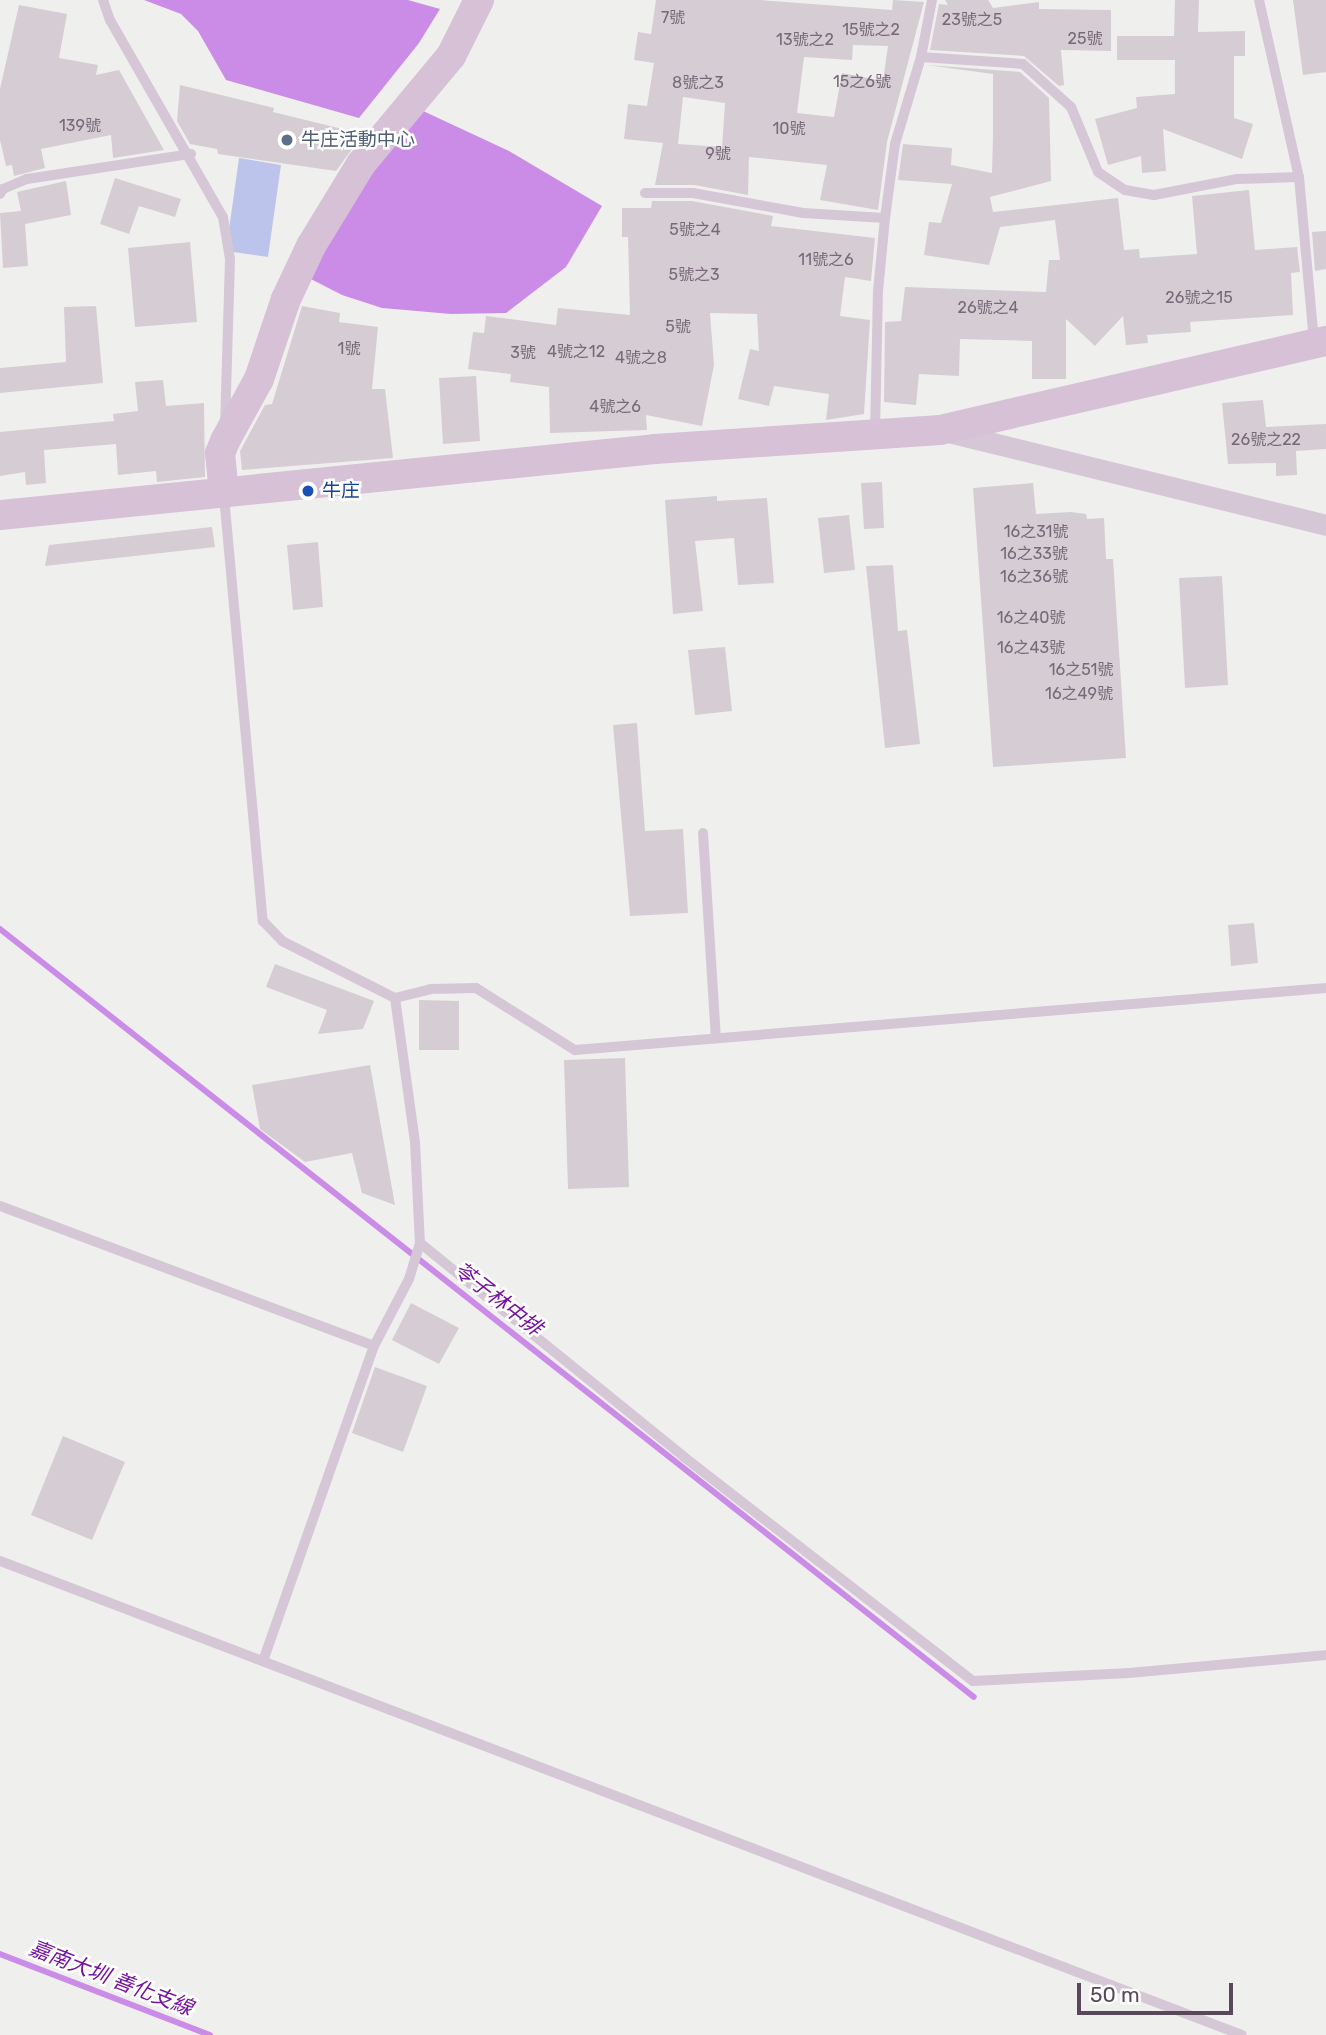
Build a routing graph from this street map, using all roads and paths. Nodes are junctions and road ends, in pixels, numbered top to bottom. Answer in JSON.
{"nodes":[{"id":1,"x":103,"y":0,"type":"edge"},
{"id":2,"x":480,"y":0,"type":"edge"},
{"id":3,"x":932,"y":0,"type":"edge"},
{"id":4,"x":1259,"y":0,"type":"edge"},
{"id":5,"x":921,"y":57,"type":"junction"},
{"id":6,"x":191,"y":154,"type":"junction"},
{"id":7,"x":1299,"y":177,"type":"junction"},
{"id":8,"x":645,"y":193,"type":"dead end"},
{"id":9,"x":0,"y":194,"type":"edge"},
{"id":10,"x":885,"y":218,"type":"junction"},
{"id":11,"x":1320,"y":343,"type":"edge"},
{"id":12,"x":940,"y":430,"type":"junction"},
{"id":13,"x":875,"y":435,"type":"junction"},
{"id":14,"x":225,"y":441,"type":"junction"},
{"id":15,"x":224,"y":493,"type":"junction"},
{"id":16,"x":0,"y":515,"type":"edge"},
{"id":17,"x":1326,"y":525,"type":"edge"},
{"id":18,"x":703,"y":833,"type":"dead end"},
{"id":19,"x":1326,"y":988,"type":"edge"},
{"id":20,"x":396,"y":998,"type":"junction"},
{"id":21,"x":716,"y":1038,"type":"junction"},
{"id":22,"x":0,"y":1206,"type":"edge"},
{"id":23,"x":419,"y":1246,"type":"junction"},
{"id":24,"x":374,"y":1346,"type":"junction"},
{"id":25,"x":0,"y":1561,"type":"edge"},
{"id":26,"x":1326,"y":1655,"type":"edge"},
{"id":27,"x":263,"y":1661,"type":"junction"},
{"id":28,"x":1242,"y":2035,"type":"edge"}],
"edges":[{"from":1,"to":6,"type":"lane"},
{"from":2,"to":14,"type":"street"},
{"from":3,"to":5,"type":"lane"},
{"from":4,"to":7,"type":"lane"},
{"from":5,"to":7,"type":"lane"},
{"from":5,"to":10,"type":"lane"},
{"from":6,"to":9,"type":"lane"},
{"from":6,"to":14,"type":"lane"},
{"from":7,"to":11,"type":"lane"},
{"from":8,"to":10,"type":"lane"},
{"from":10,"to":13,"type":"lane"},
{"from":11,"to":12,"type":"street"},
{"from":12,"to":13,"type":"street"},
{"from":12,"to":17,"type":"street"},
{"from":13,"to":15,"type":"street"},
{"from":14,"to":15,"type":"street"},
{"from":15,"to":16,"type":"street"},
{"from":15,"to":20,"type":"lane"},
{"from":18,"to":21,"type":"lane"},
{"from":19,"to":21,"type":"lane"},
{"from":20,"to":21,"type":"lane"},
{"from":20,"to":23,"type":"lane"},
{"from":22,"to":24,"type":"lane"},
{"from":23,"to":24,"type":"lane"},
{"from":23,"to":26,"type":"lane"},
{"from":24,"to":27,"type":"lane"},
{"from":25,"to":27,"type":"lane"},
{"from":27,"to":28,"type":"lane"}]}
